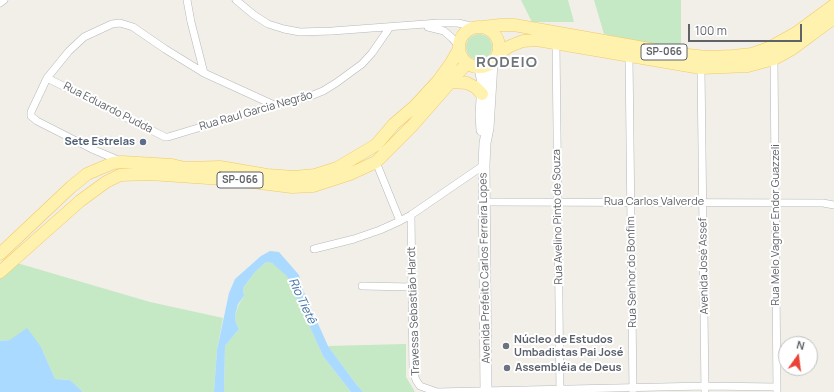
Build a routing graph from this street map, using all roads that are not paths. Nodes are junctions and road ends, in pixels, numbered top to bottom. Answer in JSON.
{"nodes":[{"id":1,"x":4,"y":0,"type":"edge"},
{"id":2,"x":187,"y":0,"type":"edge"},
{"id":3,"x":236,"y":0,"type":"edge"},
{"id":4,"x":0,"y":3,"type":"edge"},
{"id":5,"x":834,"y":5,"type":"edge"},
{"id":6,"x":834,"y":18,"type":"edge"},
{"id":7,"x":420,"y":25,"type":"junction"},
{"id":8,"x":390,"y":27,"type":"junction"},
{"id":9,"x":479,"y":27,"type":"junction"},
{"id":10,"x":556,"y":43,"type":"junction"},
{"id":11,"x":459,"y":48,"type":"junction"},
{"id":12,"x":499,"y":53,"type":"junction"},
{"id":13,"x":629,"y":56,"type":"junction"},
{"id":14,"x":774,"y":59,"type":"junction"},
{"id":15,"x":467,"y":63,"type":"junction"},
{"id":16,"x":492,"y":63,"type":"junction"},
{"id":17,"x":480,"y":68,"type":"junction"},
{"id":18,"x":701,"y":68,"type":"junction"},
{"id":19,"x":204,"y":73,"type":"junction"},
{"id":20,"x":47,"y":78,"type":"junction"},
{"id":21,"x":450,"y":82,"type":"junction"},
{"id":22,"x":482,"y":94,"type":"junction"},
{"id":23,"x":274,"y":105,"type":"junction"},
{"id":24,"x":168,"y":137,"type":"joint"},
{"id":25,"x":485,"y":143,"type":"junction"},
{"id":26,"x":122,"y":162,"type":"junction"},
{"id":27,"x":376,"y":162,"type":"junction"},
{"id":28,"x":484,"y":165,"type":"junction"},
{"id":29,"x":484,"y":202,"type":"junction"},
{"id":30,"x":558,"y":202,"type":"junction"},
{"id":31,"x":631,"y":202,"type":"junction"},
{"id":32,"x":703,"y":203,"type":"junction"},
{"id":33,"x":776,"y":203,"type":"junction"},
{"id":34,"x":834,"y":205,"type":"edge"},
{"id":35,"x":411,"y":215,"type":"junction"},
{"id":36,"x":400,"y":220,"type":"junction"},
{"id":37,"x":314,"y":249,"type":"dead end"},
{"id":38,"x":0,"y":254,"type":"edge"},
{"id":39,"x":0,"y":272,"type":"edge"},
{"id":40,"x":362,"y":286,"type":"dead end"},
{"id":41,"x":413,"y":287,"type":"junction"},
{"id":42,"x":705,"y":389,"type":"edge"},
{"id":43,"x":777,"y":389,"type":"edge"},
{"id":44,"x":633,"y":390,"type":"edge"},
{"id":45,"x":560,"y":391,"type":"edge"},
{"id":46,"x":486,"y":392,"type":"edge"}],
"edges":[{"from":1,"to":4,"type":"street"},
{"from":2,"to":19,"type":"street"},
{"from":3,"to":8,"type":"street"},
{"from":5,"to":9,"type":"main road","number":"SP-066"},
{"from":6,"to":14,"type":"main road","number":"SP-066"},
{"from":7,"to":8,"type":"street"},
{"from":7,"to":9,"type":"street"},
{"from":7,"to":11,"type":"street"},
{"from":8,"to":23,"type":"street","name":"Rua Raul Garcia Negrão"},
{"from":9,"to":11,"type":"main road"},
{"from":9,"to":12,"type":"main road"},
{"from":10,"to":12,"type":"main road","number":"SP-066"},
{"from":10,"to":13,"type":"main road","number":"SP-066"},
{"from":10,"to":30,"type":"street","name":"Rua Avelino Pinto de Souza"},
{"from":11,"to":15,"type":"main road"},
{"from":11,"to":26,"type":"main road","number":"SP-066"},
{"from":12,"to":16,"type":"main road"},
{"from":13,"to":18,"type":"main road","number":"SP-066"},
{"from":13,"to":31,"type":"street","name":"Rua Senhor do Bonfim"},
{"from":14,"to":18,"type":"main road","number":"SP-066"},
{"from":14,"to":33,"type":"street","name":"Rua Melo Vagner Endor Guazzeli"},
{"from":15,"to":17,"type":"main road"},
{"from":15,"to":21,"type":"main road","number":"SP-066"},
{"from":16,"to":17,"type":"main road"},
{"from":16,"to":25,"type":"main road","name":"Avenida Prefeito Carlos Ferreira Lopes"},
{"from":17,"to":22,"type":"main road","name":"Avenida Prefeito Carlos Ferreira Lopes"},
{"from":18,"to":32,"type":"street","name":"Avenida José Assef"},
{"from":19,"to":20,"type":"street"},
{"from":19,"to":23,"type":"street"},
{"from":20,"to":24,"type":"street","name":"Rua Eduardo Pudda"},
{"from":20,"to":26,"type":"street"},
{"from":21,"to":22,"type":"main road"},
{"from":21,"to":27,"type":"main road","number":"SP-066"},
{"from":22,"to":25,"type":"main road","name":"Avenida Prefeito Carlos Ferreira Lopes"},
{"from":23,"to":24,"type":"street","name":"Rua Raul Garcia Negrão"},
{"from":25,"to":28,"type":"main road","name":"Avenida Prefeito Carlos Ferreira Lopes"},
{"from":26,"to":38,"type":"main road","number":"SP-066"},
{"from":27,"to":36,"type":"street"},
{"from":27,"to":39,"type":"main road","number":"SP-066"},
{"from":28,"to":29,"type":"main road","name":"Avenida Prefeito Carlos Ferreira Lopes"},
{"from":28,"to":35,"type":"street"},
{"from":29,"to":30,"type":"street","name":"Rua Carlos Valverde"},
{"from":29,"to":46,"type":"main road","name":"Avenida Prefeito Carlos Ferreira Lopes"},
{"from":30,"to":31,"type":"street","name":"Rua Carlos Valverde"},
{"from":30,"to":45,"type":"street","name":"Rua Avelino Pinto de Souza"},
{"from":31,"to":32,"type":"street","name":"Rua Carlos Valverde"},
{"from":31,"to":44,"type":"street","name":"Rua Senhor do Bonfim"},
{"from":32,"to":33,"type":"street","name":"Rua Carlos Valverde"},
{"from":32,"to":42,"type":"street","name":"Avenida José Assef"},
{"from":33,"to":34,"type":"street","name":"Rua Carlos Valverde"},
{"from":33,"to":43,"type":"street","name":"Rua Melo Vagner Endor Guazzeli"},
{"from":35,"to":36,"type":"street"},
{"from":35,"to":41,"type":"street","name":"Travessa Sebastião Hardt"},
{"from":36,"to":37,"type":"street"},
{"from":40,"to":41,"type":"street"},
{"from":41,"to":46,"type":"street","name":"Travessa Sebastião Hardt"},
{"from":42,"to":43,"type":"street","name":"Travessa Sebastião Hardt"},
{"from":42,"to":44,"type":"street","name":"Travessa Sebastião Hardt"},
{"from":44,"to":45,"type":"street","name":"Travessa Sebastião Hardt"},
{"from":45,"to":46,"type":"street","name":"Travessa Sebastião Hardt"}]}
